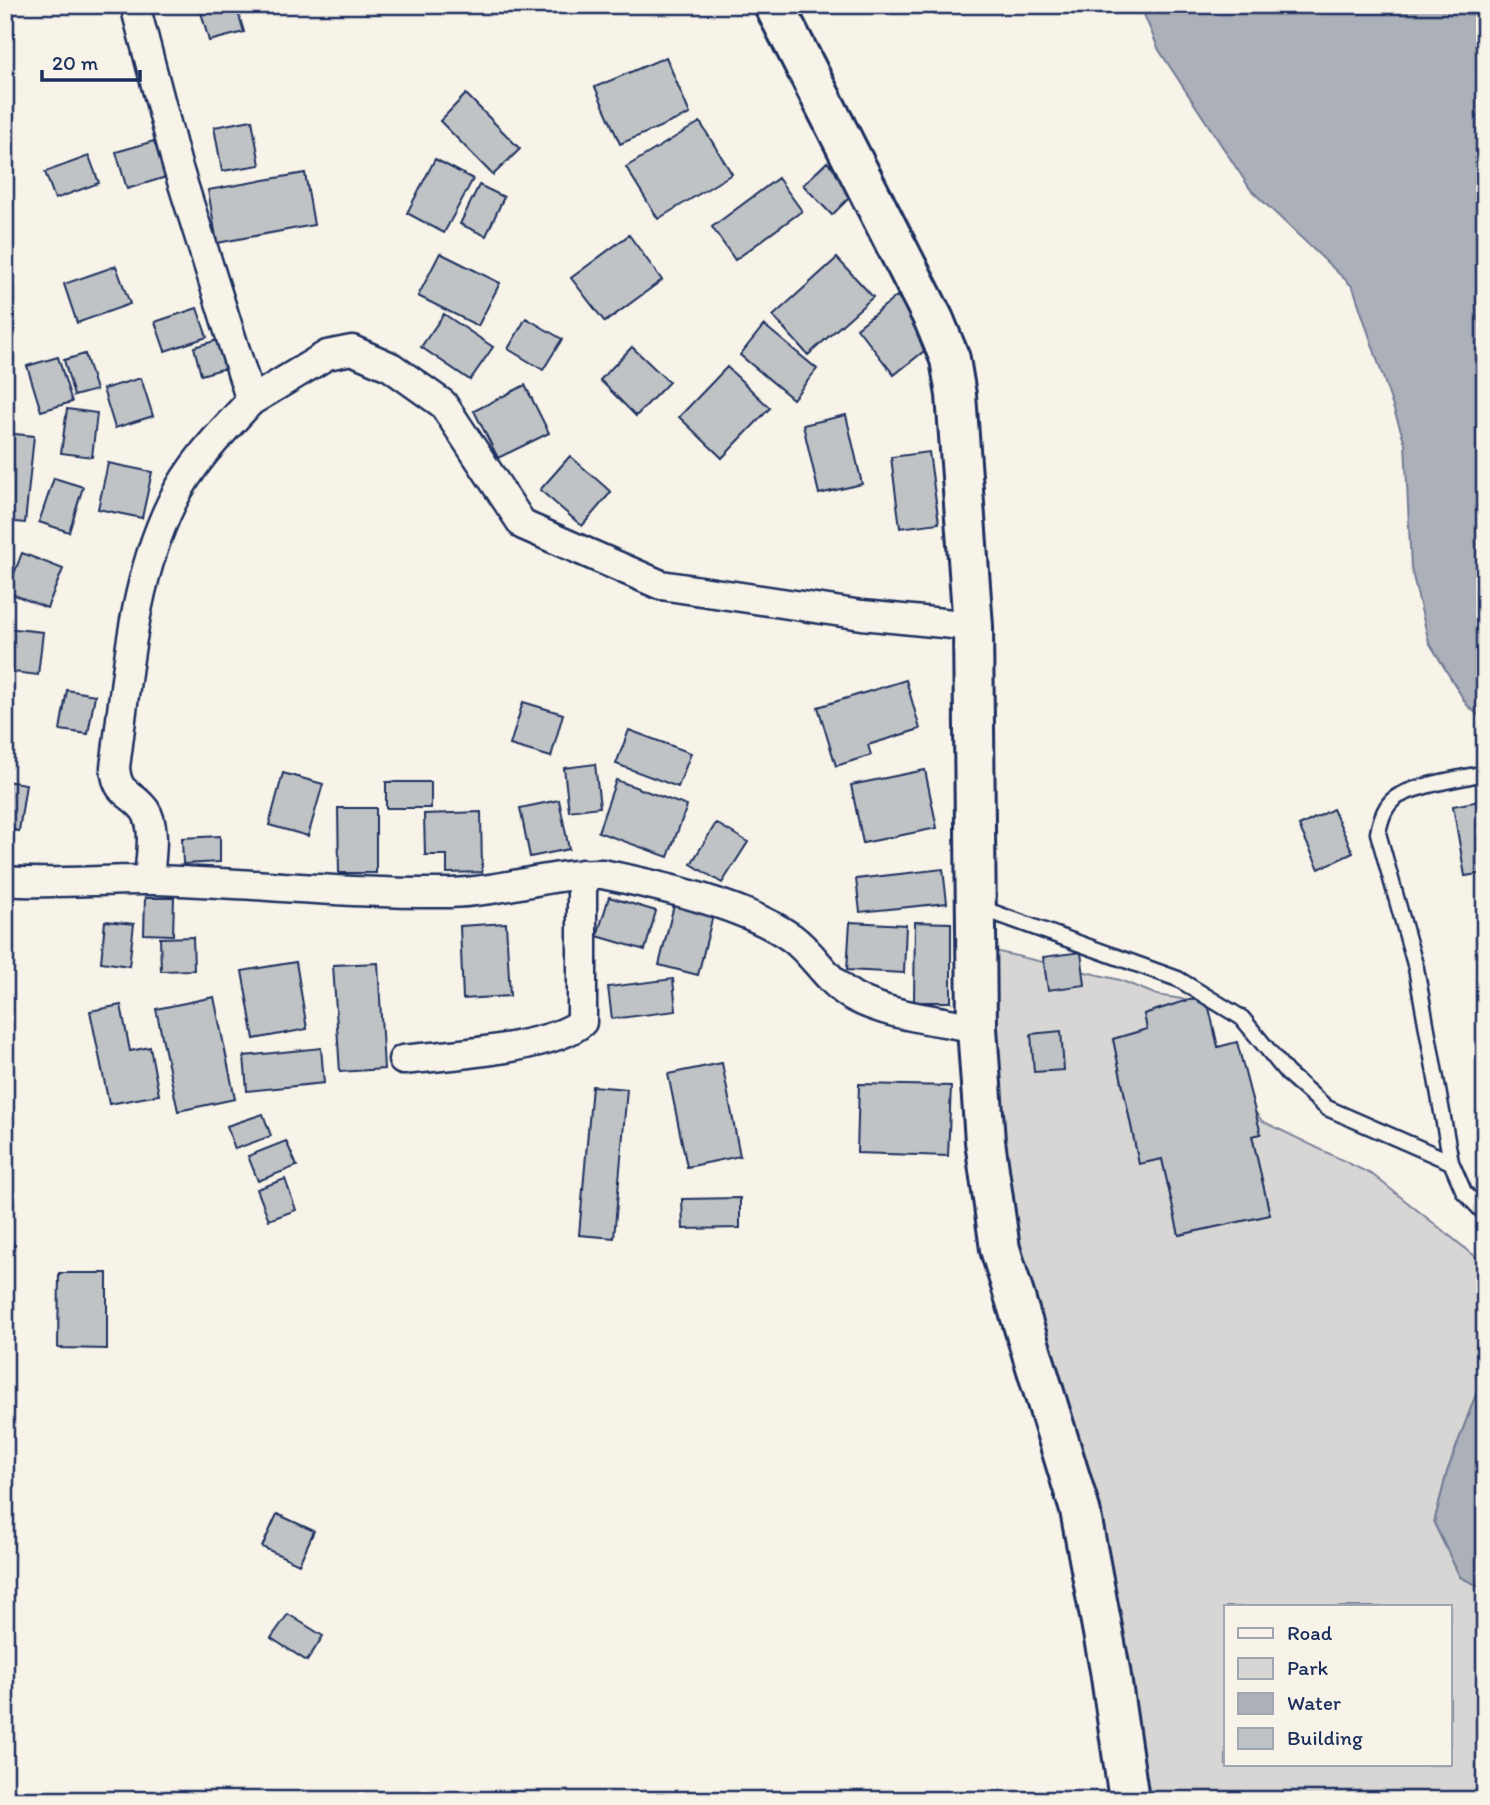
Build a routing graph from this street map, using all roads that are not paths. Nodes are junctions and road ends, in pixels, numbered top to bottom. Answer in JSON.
{"nodes":[{"id":1,"x":135,"y":5,"type":"edge"},
{"id":2,"x":774,"y":5,"type":"edge"},
{"id":3,"x":251,"y":401,"type":"junction"},
{"id":4,"x":973,"y":626,"type":"junction"},
{"id":5,"x":1485,"y":773,"type":"edge"},
{"id":6,"x":582,"y":874,"type":"junction"},
{"id":7,"x":149,"y":880,"type":"junction"},
{"id":8,"x":5,"y":881,"type":"edge"},
{"id":9,"x":977,"y":906,"type":"junction"},
{"id":10,"x":977,"y":1028,"type":"junction"},
{"id":11,"x":403,"y":1060,"type":"dead end"},
{"id":12,"x":1451,"y":1162,"type":"junction"},
{"id":13,"x":1485,"y":1214,"type":"edge"},
{"id":14,"x":1129,"y":1800,"type":"edge"}],
"edges":[{"from":1,"to":3,"type":"street"},
{"from":2,"to":4,"type":"highway"},
{"from":3,"to":4,"type":"street"},
{"from":3,"to":7,"type":"street"},
{"from":4,"to":9,"type":"highway"},
{"from":5,"to":12,"type":"lane"},
{"from":6,"to":7,"type":"street"},
{"from":6,"to":10,"type":"street"},
{"from":6,"to":11,"type":"street"},
{"from":7,"to":8,"type":"street"},
{"from":9,"to":10,"type":"highway"},
{"from":9,"to":12,"type":"lane"},
{"from":10,"to":14,"type":"highway"},
{"from":12,"to":13,"type":"lane"}]}
